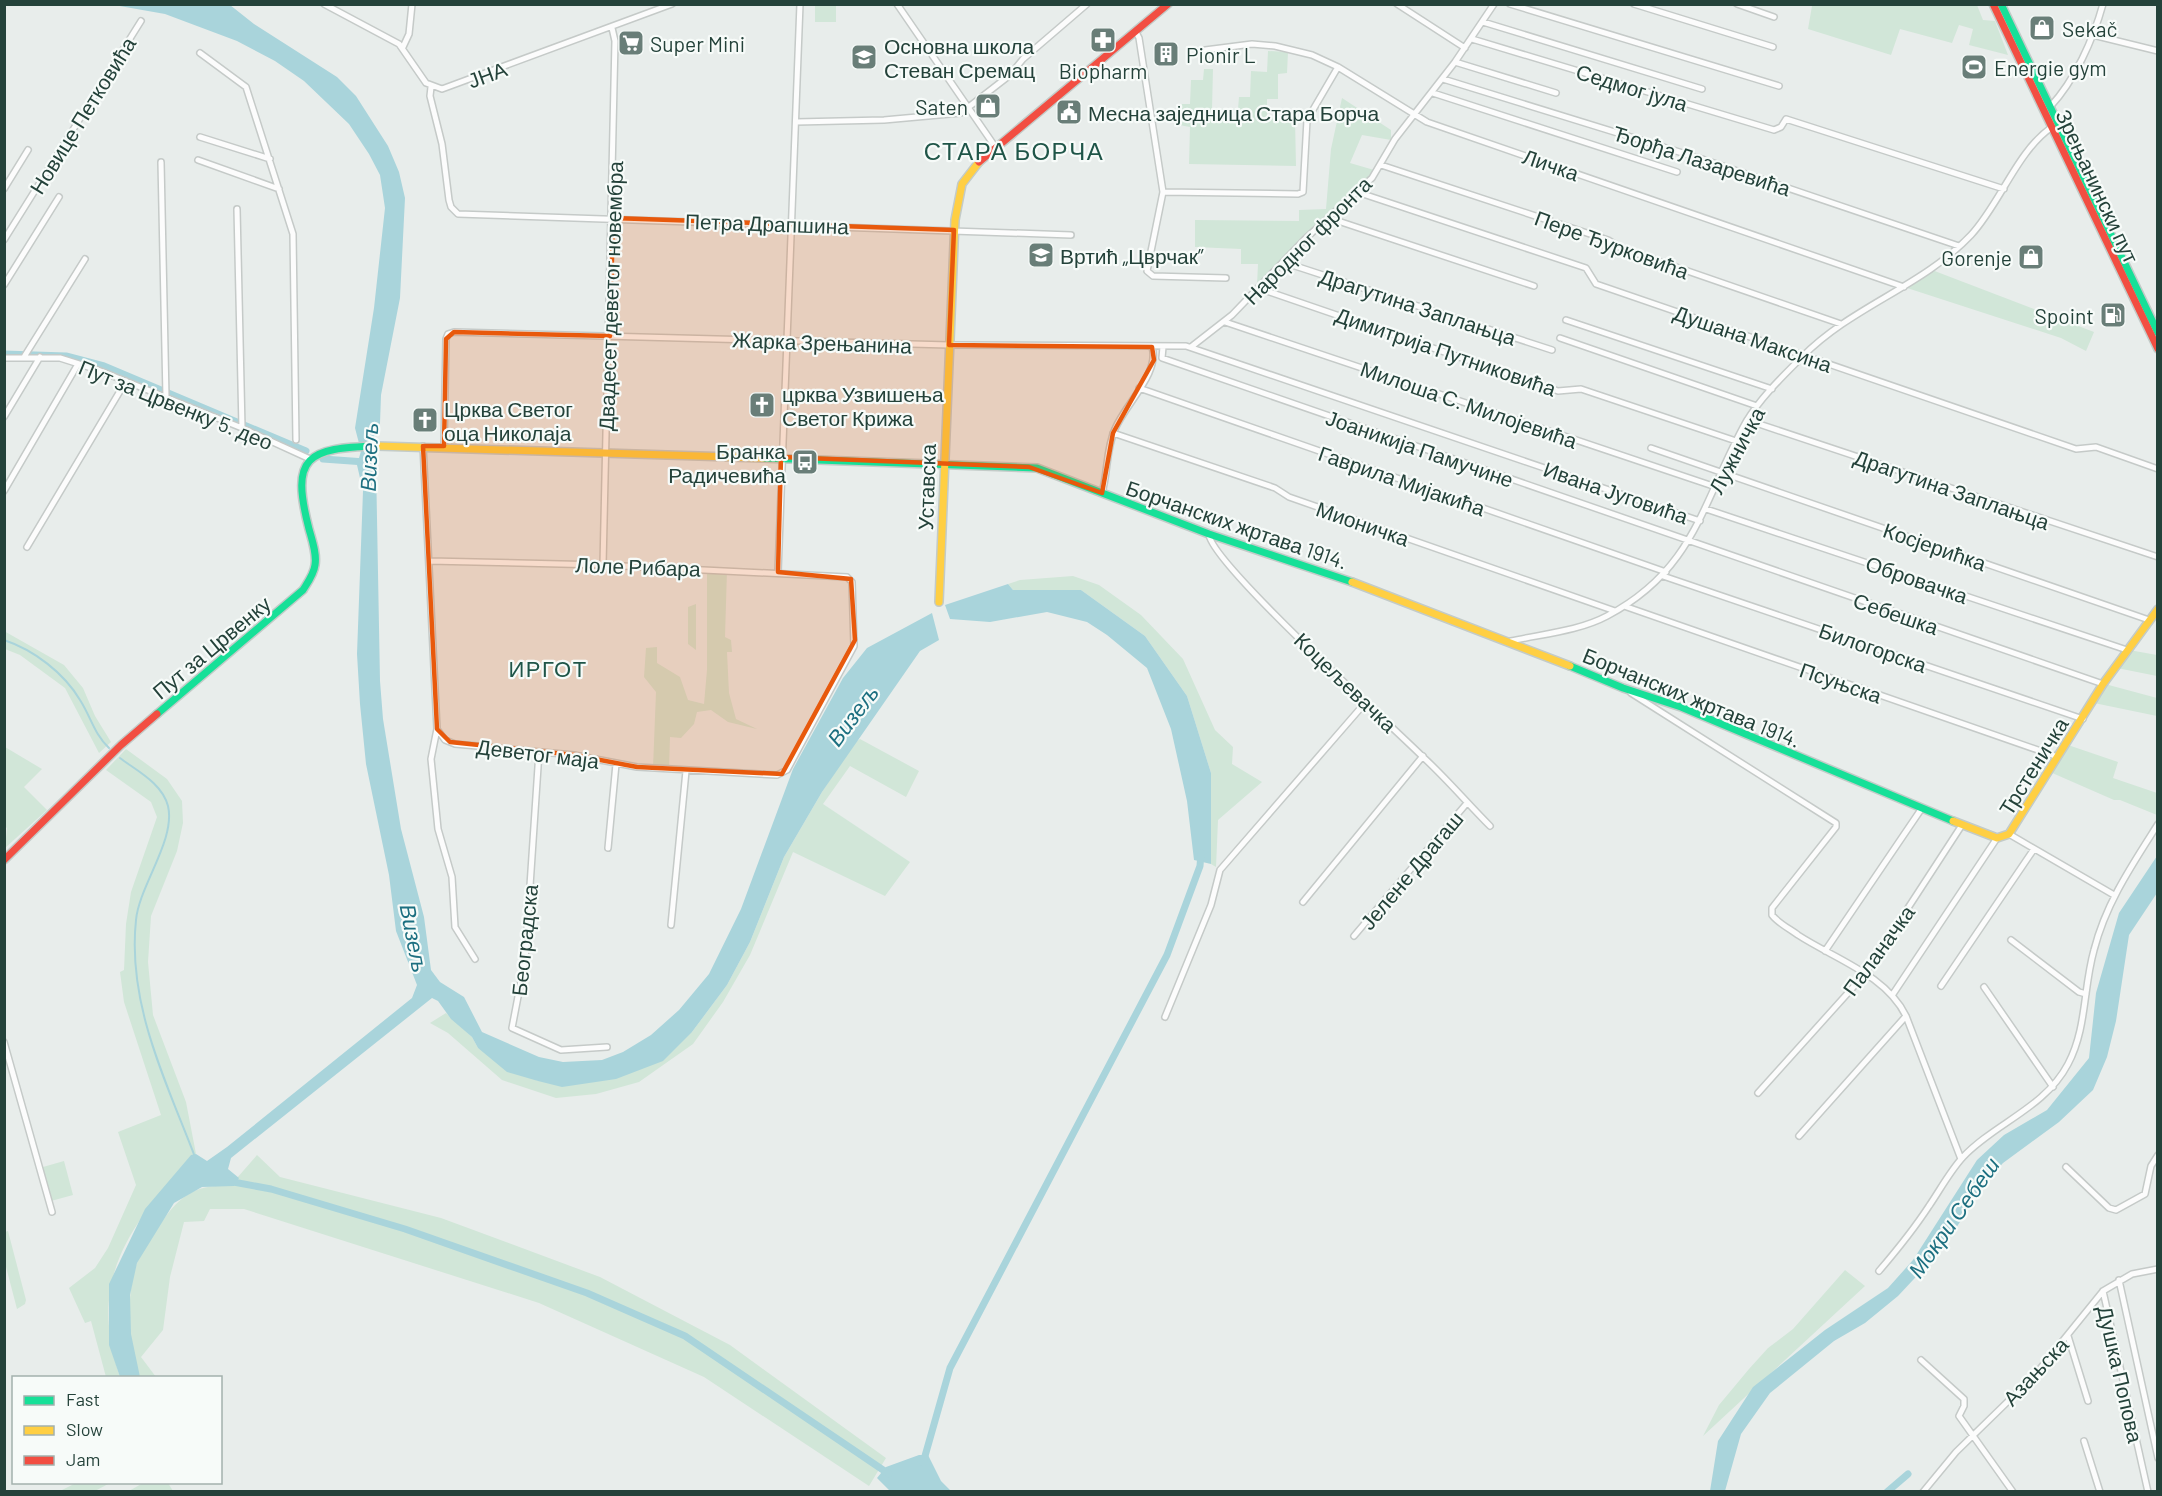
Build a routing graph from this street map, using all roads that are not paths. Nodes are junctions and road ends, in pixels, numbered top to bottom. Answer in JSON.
{"nodes":[{"id":1,"x":324,"y":4,"type":"edge"},
{"id":2,"x":412,"y":4,"type":"edge"},
{"id":3,"x":672,"y":4,"type":"edge"},
{"id":4,"x":800,"y":4,"type":"edge"},
{"id":5,"x":1087,"y":4,"type":"edge"},
{"id":6,"x":1168,"y":4,"type":"edge"},
{"id":7,"x":1397,"y":4,"type":"edge"},
{"id":8,"x":1494,"y":4,"type":"edge"},
{"id":9,"x":1510,"y":4,"type":"edge"},
{"id":10,"x":1634,"y":4,"type":"edge"},
{"id":11,"x":1737,"y":4,"type":"edge"},
{"id":12,"x":1994,"y":4,"type":"edge"},
{"id":13,"x":2001,"y":4,"type":"edge"},
{"id":14,"x":2103,"y":4,"type":"edge"},
{"id":15,"x":900,"y":6,"type":"edge"},
{"id":16,"x":1774,"y":17,"type":"dead end"},
{"id":17,"x":141,"y":21,"type":"dead end"},
{"id":18,"x":1483,"y":22,"type":"junction"},
{"id":19,"x":612,"y":28,"type":"junction"},
{"id":20,"x":1136,"y":32,"type":"junction"},
{"id":21,"x":2092,"y":36,"type":"junction"},
{"id":22,"x":1472,"y":39,"type":"junction"},
{"id":23,"x":403,"y":47,"type":"junction"},
{"id":24,"x":1773,"y":47,"type":"dead end"},
{"id":25,"x":1465,"y":48,"type":"junction"},
{"id":26,"x":1204,"y":50,"type":"dead end"},
{"id":27,"x":2157,"y":51,"type":"edge"},
{"id":28,"x":200,"y":53,"type":"dead end"},
{"id":29,"x":1455,"y":62,"type":"junction"},
{"id":30,"x":1338,"y":67,"type":"junction"},
{"id":31,"x":1443,"y":79,"type":"junction"},
{"id":32,"x":1779,"y":86,"type":"dead end"},
{"id":33,"x":431,"y":87,"type":"junction"},
{"id":34,"x":1702,"y":89,"type":"dead end"},
{"id":35,"x":1433,"y":93,"type":"junction"},
{"id":36,"x":1556,"y":93,"type":"dead end"},
{"id":37,"x":2050,"y":107,"type":"junction"},
{"id":38,"x":968,"y":110,"type":"junction"},
{"id":39,"x":1416,"y":115,"type":"junction"},
{"id":40,"x":796,"y":122,"type":"junction"},
{"id":41,"x":2052,"y":127,"type":"junction"},
{"id":42,"x":200,"y":136,"type":"dead end"},
{"id":43,"x":996,"y":148,"type":"junction"},
{"id":44,"x":28,"y":150,"type":"dead end"},
{"id":45,"x":270,"y":159,"type":"junction"},
{"id":46,"x":198,"y":160,"type":"dead end"},
{"id":47,"x":161,"y":162,"type":"dead end"},
{"id":48,"x":1381,"y":165,"type":"junction"},
{"id":49,"x":1677,"y":172,"type":"dead end"},
{"id":50,"x":4,"y":189,"type":"edge"},
{"id":51,"x":279,"y":189,"type":"junction"},
{"id":52,"x":2004,"y":189,"type":"junction"},
{"id":53,"x":1163,"y":192,"type":"junction"},
{"id":54,"x":1357,"y":192,"type":"junction"},
{"id":55,"x":59,"y":197,"type":"dead end"},
{"id":56,"x":237,"y":209,"type":"dead end"},
{"id":57,"x":613,"y":218,"type":"junction"},
{"id":58,"x":1329,"y":218,"type":"junction"},
{"id":59,"x":791,"y":224,"type":"junction"},
{"id":60,"x":954,"y":230,"type":"junction"},
{"id":61,"x":1071,"y":235,"type":"dead end"},
{"id":62,"x":4,"y":240,"type":"edge"},
{"id":63,"x":1959,"y":246,"type":"junction"},
{"id":64,"x":84,"y":259,"type":"dead end"},
{"id":65,"x":1284,"y":262,"type":"junction"},
{"id":66,"x":1226,"y":278,"type":"dead end"},
{"id":67,"x":4,"y":285,"type":"edge"},
{"id":68,"x":1534,"y":286,"type":"dead end"},
{"id":69,"x":1904,"y":287,"type":"junction"},
{"id":70,"x":1258,"y":288,"type":"junction"},
{"id":71,"x":1566,"y":320,"type":"dead end"},
{"id":72,"x":1225,"y":322,"type":"junction"},
{"id":73,"x":1841,"y":324,"type":"junction"},
{"id":74,"x":2157,"y":333,"type":"edge"},
{"id":75,"x":610,"y":336,"type":"junction"},
{"id":76,"x":1560,"y":338,"type":"dead end"},
{"id":77,"x":786,"y":341,"type":"junction"},
{"id":78,"x":949,"y":345,"type":"junction"},
{"id":79,"x":1152,"y":347,"type":"junction"},
{"id":80,"x":1163,"y":347,"type":"junction"},
{"id":81,"x":1191,"y":347,"type":"junction"},
{"id":82,"x":2157,"y":349,"type":"edge"},
{"id":83,"x":1552,"y":350,"type":"dead end"},
{"id":84,"x":1803,"y":356,"type":"junction"},
{"id":85,"x":24,"y":357,"type":"junction"},
{"id":86,"x":40,"y":357,"type":"junction"},
{"id":87,"x":1154,"y":357,"type":"junction"},
{"id":88,"x":4,"y":358,"type":"edge"},
{"id":89,"x":1162,"y":358,"type":"junction"},
{"id":90,"x":78,"y":364,"type":"junction"},
{"id":91,"x":126,"y":381,"type":"junction"},
{"id":92,"x":1139,"y":388,"type":"junction"},
{"id":93,"x":1772,"y":389,"type":"junction"},
{"id":94,"x":166,"y":397,"type":"junction"},
{"id":95,"x":1757,"y":406,"type":"junction"},
{"id":96,"x":4,"y":417,"type":"edge"},
{"id":97,"x":1747,"y":420,"type":"junction"},
{"id":98,"x":243,"y":425,"type":"junction"},
{"id":99,"x":1113,"y":433,"type":"junction"},
{"id":100,"x":296,"y":440,"type":"dead end"},
{"id":101,"x":1736,"y":441,"type":"junction"},
{"id":102,"x":423,"y":446,"type":"junction"},
{"id":103,"x":444,"y":446,"type":"junction"},
{"id":104,"x":1651,"y":448,"type":"dead end"},
{"id":105,"x":606,"y":451,"type":"junction"},
{"id":106,"x":781,"y":457,"type":"junction"},
{"id":107,"x":310,"y":459,"type":"junction"},
{"id":108,"x":943,"y":464,"type":"junction"},
{"id":109,"x":2157,"y":469,"type":"edge"},
{"id":110,"x":1720,"y":472,"type":"junction"},
{"id":111,"x":1713,"y":486,"type":"junction"},
{"id":112,"x":4,"y":491,"type":"edge"},
{"id":113,"x":1102,"y":494,"type":"junction"},
{"id":114,"x":1706,"y":509,"type":"junction"},
{"id":115,"x":1700,"y":521,"type":"junction"},
{"id":116,"x":1209,"y":534,"type":"junction"},
{"id":117,"x":1689,"y":541,"type":"junction"},
{"id":118,"x":27,"y":547,"type":"dead end"},
{"id":119,"x":2157,"y":556,"type":"edge"},
{"id":120,"x":429,"y":561,"type":"junction"},
{"id":121,"x":603,"y":565,"type":"junction"},
{"id":122,"x":778,"y":572,"type":"junction"},
{"id":123,"x":1664,"y":574,"type":"junction"},
{"id":124,"x":939,"y":602,"type":"dead end"},
{"id":125,"x":1624,"y":606,"type":"junction"},
{"id":126,"x":2157,"y":609,"type":"edge"},
{"id":127,"x":1615,"y":611,"type":"junction"},
{"id":128,"x":2149,"y":620,"type":"junction"},
{"id":129,"x":1510,"y":641,"type":"junction"},
{"id":130,"x":854,"y":646,"type":"joint"},
{"id":131,"x":2127,"y":650,"type":"junction"},
{"id":132,"x":2103,"y":684,"type":"junction"},
{"id":133,"x":1623,"y":688,"type":"junction"},
{"id":134,"x":1365,"y":703,"type":"junction"},
{"id":135,"x":2083,"y":718,"type":"junction"},
{"id":136,"x":437,"y":729,"type":"junction"},
{"id":137,"x":539,"y":752,"type":"junction"},
{"id":138,"x":1423,"y":756,"type":"junction"},
{"id":139,"x":2058,"y":757,"type":"junction"},
{"id":140,"x":616,"y":764,"type":"junction"},
{"id":141,"x":686,"y":771,"type":"junction"},
{"id":142,"x":1467,"y":803,"type":"junction"},
{"id":143,"x":1922,"y":808,"type":"junction"},
{"id":144,"x":2157,"y":824,"type":"edge"},
{"id":145,"x":1962,"y":825,"type":"junction"},
{"id":146,"x":1490,"y":826,"type":"dead end"},
{"id":147,"x":2009,"y":834,"type":"junction"},
{"id":148,"x":1997,"y":838,"type":"junction"},
{"id":149,"x":608,"y":848,"type":"dead end"},
{"id":150,"x":2034,"y":849,"type":"junction"},
{"id":151,"x":4,"y":860,"type":"edge"},
{"id":152,"x":2114,"y":895,"type":"junction"},
{"id":153,"x":1303,"y":902,"type":"dead end"},
{"id":154,"x":671,"y":925,"type":"dead end"},
{"id":155,"x":1354,"y":936,"type":"dead end"},
{"id":156,"x":2011,"y":940,"type":"dead end"},
{"id":157,"x":1825,"y":951,"type":"junction"},
{"id":158,"x":475,"y":959,"type":"dead end"},
{"id":159,"x":1865,"y":974,"type":"junction"},
{"id":160,"x":1941,"y":986,"type":"dead end"},
{"id":161,"x":1984,"y":987,"type":"dead end"},
{"id":162,"x":1893,"y":994,"type":"junction"},
{"id":163,"x":2086,"y":994,"type":"junction"},
{"id":164,"x":1906,"y":1016,"type":"junction"},
{"id":165,"x":1165,"y":1017,"type":"dead end"},
{"id":166,"x":4,"y":1042,"type":"edge"},
{"id":167,"x":607,"y":1047,"type":"dead end"},
{"id":168,"x":2053,"y":1087,"type":"junction"},
{"id":169,"x":1758,"y":1093,"type":"dead end"},
{"id":170,"x":1799,"y":1136,"type":"dead end"},
{"id":171,"x":2157,"y":1155,"type":"edge"},
{"id":172,"x":1961,"y":1159,"type":"junction"},
{"id":173,"x":2066,"y":1167,"type":"dead end"},
{"id":174,"x":51,"y":1212,"type":"dead end"},
{"id":175,"x":2157,"y":1269,"type":"edge"},
{"id":176,"x":1879,"y":1271,"type":"dead end"},
{"id":177,"x":2119,"y":1280,"type":"junction"},
{"id":178,"x":2103,"y":1291,"type":"junction"},
{"id":179,"x":2068,"y":1336,"type":"junction"},
{"id":180,"x":1921,"y":1360,"type":"dead end"},
{"id":181,"x":2088,"y":1401,"type":"dead end"},
{"id":182,"x":1972,"y":1435,"type":"junction"},
{"id":183,"x":2084,"y":1441,"type":"dead end"},
{"id":184,"x":2157,"y":1458,"type":"edge"},
{"id":185,"x":1923,"y":1491,"type":"edge"},
{"id":186,"x":2013,"y":1491,"type":"edge"},
{"id":187,"x":2100,"y":1491,"type":"edge"},
{"id":188,"x":2148,"y":1491,"type":"edge"}],
"edges":[{"from":1,"to":23,"type":"street"},
{"from":2,"to":23,"type":"street"},
{"from":3,"to":19,"type":"street","name":"ЈНА"},
{"from":4,"to":40,"type":"street"},
{"from":5,"to":38,"type":"street"},
{"from":6,"to":20,"type":"street","name":"Уставска"},
{"from":7,"to":25,"type":"street"},
{"from":8,"to":18,"type":"street","name":"Народног фронта"},
{"from":9,"to":32,"type":"street"},
{"from":10,"to":24,"type":"street"},
{"from":11,"to":16,"type":"street"},
{"from":12,"to":41,"type":"street","name":"Зрењанински пут"},
{"from":13,"to":37,"type":"street","name":"Зрењанински пут"},
{"from":14,"to":21,"type":"street"},
{"from":15,"to":38,"type":"street"},
{"from":17,"to":62,"type":"street","name":"Новице Петковића"},
{"from":18,"to":22,"type":"street","name":"Народног фронта"},
{"from":18,"to":34,"type":"street"},
{"from":19,"to":33,"type":"street","name":"ЈНА"},
{"from":19,"to":57,"type":"street","name":"Двадесет деветог новембра"},
{"from":20,"to":43,"type":"street","name":"Уставска"},
{"from":20,"to":53,"type":"street"},
{"from":21,"to":27,"type":"street"},
{"from":21,"to":37,"type":"street"},
{"from":22,"to":25,"type":"street","name":"Народног фронта"},
{"from":22,"to":52,"type":"street","name":"Седмог јула"},
{"from":23,"to":33,"type":"street"},
{"from":25,"to":29,"type":"street","name":"Народног фронта"},
{"from":26,"to":30,"type":"street","name":"Личка"},
{"from":28,"to":45,"type":"street"},
{"from":29,"to":31,"type":"street","name":"Народног фронта"},
{"from":29,"to":36,"type":"street"},
{"from":30,"to":39,"type":"street","name":"Личка"},
{"from":30,"to":53,"type":"street"},
{"from":31,"to":35,"type":"street","name":"Народног фронта"},
{"from":31,"to":63,"type":"street","name":"Ђорђа Лазаревића"},
{"from":33,"to":57,"type":"street","name":"Петра Драпшина"},
{"from":35,"to":39,"type":"street","name":"Народног фронта"},
{"from":35,"to":49,"type":"street"},
{"from":37,"to":74,"type":"street","name":"Зрењанински пут"},
{"from":38,"to":40,"type":"street"},
{"from":38,"to":43,"type":"street"},
{"from":39,"to":48,"type":"street","name":"Народног фронта"},
{"from":39,"to":69,"type":"street","name":"Личка"},
{"from":40,"to":59,"type":"street"},
{"from":41,"to":52,"type":"street","name":"Лужничка"},
{"from":41,"to":82,"type":"street","name":"Зрењанински пут"},
{"from":42,"to":45,"type":"street"},
{"from":43,"to":60,"type":"street","name":"Уставска"},
{"from":44,"to":50,"type":"street"},
{"from":45,"to":51,"type":"street"},
{"from":46,"to":51,"type":"street"},
{"from":47,"to":94,"type":"street"},
{"from":48,"to":54,"type":"street","name":"Народног фронта"},
{"from":48,"to":73,"type":"street","name":"Пере Ђурковића"},
{"from":51,"to":100,"type":"street"},
{"from":52,"to":63,"type":"street","name":"Лужничка"},
{"from":53,"to":66,"type":"street"},
{"from":54,"to":58,"type":"street","name":"Народног фронта"},
{"from":54,"to":84,"type":"street","name":"Душана Максина"},
{"from":55,"to":67,"type":"street"},
{"from":56,"to":98,"type":"street"},
{"from":57,"to":59,"type":"street","name":"Петра Драпшина"},
{"from":57,"to":75,"type":"street","name":"Двадесет деветог новембра"},
{"from":58,"to":65,"type":"street","name":"Народног фронта"},
{"from":58,"to":68,"type":"street"},
{"from":59,"to":60,"type":"street","name":"Петра Драпшина"},
{"from":59,"to":77,"type":"street"},
{"from":60,"to":61,"type":"street","name":"Петра Драпшина"},
{"from":60,"to":78,"type":"street","name":"Уставска"},
{"from":63,"to":69,"type":"street","name":"Лужничка"},
{"from":64,"to":85,"type":"street"},
{"from":65,"to":70,"type":"street","name":"Народног фронта"},
{"from":65,"to":83,"type":"street","name":"Драгутина Заплањца"},
{"from":69,"to":73,"type":"street","name":"Лужничка"},
{"from":70,"to":72,"type":"street","name":"Народног фронта"},
{"from":70,"to":101,"type":"street","name":"Димитрија Путниковића"},
{"from":71,"to":93,"type":"street"},
{"from":72,"to":81,"type":"street","name":"Народног фронта"},
{"from":72,"to":111,"type":"street","name":"Милоша С. Милојевића"},
{"from":73,"to":84,"type":"street","name":"Лужничка"},
{"from":75,"to":77,"type":"street","name":"Жарка Зрењанина"},
{"from":75,"to":103,"type":"street","name":"Жарка Зрењанина"},
{"from":75,"to":105,"type":"street","name":"Двадесет деветог новембра"},
{"from":76,"to":95,"type":"street"},
{"from":77,"to":78,"type":"street","name":"Жарка Зрењанина"},
{"from":77,"to":106,"type":"street"},
{"from":78,"to":79,"type":"street","name":"Жарка Зрењанина"},
{"from":78,"to":108,"type":"street","name":"Уставска"},
{"from":79,"to":80,"type":"street","name":"Жарка Зрењанина"},
{"from":79,"to":87,"type":"street"},
{"from":80,"to":81,"type":"street","name":"Жарка Зрењанина"},
{"from":80,"to":89,"type":"street"},
{"from":81,"to":115,"type":"street","name":"Ивана Југовића"},
{"from":84,"to":93,"type":"street","name":"Лужничка"},
{"from":84,"to":109,"type":"street","name":"Душана Максина"},
{"from":85,"to":86,"type":"street","name":"Пут за Црвенку 5. део"},
{"from":85,"to":88,"type":"street","name":"Пут за Црвенку 5. део"},
{"from":86,"to":90,"type":"street","name":"Пут за Црвенку 5. део"},
{"from":86,"to":96,"type":"street"},
{"from":87,"to":89,"type":"street","name":"Јоаникија Памучине"},
{"from":87,"to":92,"type":"street"},
{"from":89,"to":117,"type":"street","name":"Јоаникија Памучине"},
{"from":90,"to":91,"type":"street","name":"Пут за Црвенку 5. део"},
{"from":90,"to":112,"type":"street"},
{"from":91,"to":94,"type":"street","name":"Пут за Црвенку 5. део"},
{"from":91,"to":118,"type":"street"},
{"from":92,"to":99,"type":"street"},
{"from":92,"to":123,"type":"street","name":"Гаврила Мијакића"},
{"from":93,"to":95,"type":"street","name":"Лужничка"},
{"from":94,"to":98,"type":"street","name":"Пут за Црвенку 5. део"},
{"from":95,"to":97,"type":"street","name":"Лужничка"},
{"from":97,"to":101,"type":"street","name":"Лужничка"},
{"from":97,"to":119,"type":"street","name":"Драгутина Заплањца"},
{"from":98,"to":107,"type":"street","name":"Пут за Црвенку 5. део"},
{"from":99,"to":113,"type":"street"},
{"from":99,"to":127,"type":"street","name":"Мионичка"},
{"from":101,"to":110,"type":"street","name":"Лужничка"},
{"from":102,"to":103,"type":"street","name":"Борчанских жртава 1914."},
{"from":102,"to":107,"type":"street","name":"Борчанских жртава 1914."},
{"from":102,"to":120,"type":"street"},
{"from":103,"to":105,"type":"street","name":"Борчанских жртава 1914."},
{"from":104,"to":110,"type":"street","name":"Косјерићка"},
{"from":105,"to":106,"type":"street","name":"Борчанских жртава 1914."},
{"from":105,"to":121,"type":"street","name":"Двадесет деветог новембра"},
{"from":106,"to":108,"type":"street","name":"Борчанских жртава 1914."},
{"from":106,"to":122,"type":"street"},
{"from":107,"to":151,"type":"street","name":"Пут за Црвенку"},
{"from":108,"to":113,"type":"street","name":"Борчанских жртава 1914."},
{"from":108,"to":124,"type":"street","name":"Уставска"},
{"from":110,"to":111,"type":"street","name":"Лужничка"},
{"from":110,"to":128,"type":"street","name":"Косјерићка"},
{"from":111,"to":114,"type":"street","name":"Лужничка"},
{"from":113,"to":116,"type":"street","name":"Борчанских жртава 1914."},
{"from":114,"to":115,"type":"street","name":"Лужничка"},
{"from":114,"to":131,"type":"street","name":"Обровачка"},
{"from":115,"to":117,"type":"street","name":"Лужничка"},
{"from":116,"to":129,"type":"street","name":"Борчанских жртава 1914."},
{"from":116,"to":134,"type":"street","name":"Коцељевачка"},
{"from":117,"to":123,"type":"street","name":"Лужничка"},
{"from":117,"to":132,"type":"street","name":"Себешка"},
{"from":120,"to":121,"type":"street","name":"Лоле Рибара"},
{"from":120,"to":136,"type":"street"},
{"from":121,"to":122,"type":"street","name":"Лоле Рибара"},
{"from":122,"to":130,"type":"street","name":"Лоле Рибара"},
{"from":123,"to":125,"type":"street","name":"Лужничка"},
{"from":123,"to":135,"type":"street","name":"Билогорска"},
{"from":125,"to":127,"type":"street","name":"Лужничка"},
{"from":125,"to":139,"type":"street","name":"Псуњска"},
{"from":126,"to":128,"type":"street","name":"Трстеничка"},
{"from":127,"to":129,"type":"street","name":"Лужничка"},
{"from":128,"to":131,"type":"street","name":"Трстеничка"},
{"from":129,"to":133,"type":"street","name":"Борчанских жртава 1914."},
{"from":130,"to":141,"type":"street","name":"Деветог маја"},
{"from":131,"to":132,"type":"street","name":"Трстеничка"},
{"from":132,"to":135,"type":"street","name":"Трстеничка"},
{"from":133,"to":143,"type":"street","name":"Борчанских жртава 1914."},
{"from":133,"to":157,"type":"street"},
{"from":134,"to":138,"type":"street","name":"Коцељевачка"},
{"from":134,"to":165,"type":"street"},
{"from":135,"to":139,"type":"street","name":"Трстеничка"},
{"from":136,"to":137,"type":"street","name":"Деветог маја"},
{"from":136,"to":158,"type":"street"},
{"from":137,"to":140,"type":"street","name":"Деветог маја"},
{"from":137,"to":167,"type":"street","name":"Београдска"},
{"from":138,"to":142,"type":"street","name":"Коцељевачка"},
{"from":138,"to":153,"type":"street"},
{"from":139,"to":147,"type":"street","name":"Трстеничка"},
{"from":140,"to":141,"type":"street","name":"Деветог маја"},
{"from":140,"to":149,"type":"street"},
{"from":141,"to":154,"type":"street"},
{"from":142,"to":146,"type":"street","name":"Коцељевачка"},
{"from":142,"to":155,"type":"street","name":"Јелене Драгаш"},
{"from":143,"to":145,"type":"street","name":"Борчанских жртава 1914."},
{"from":143,"to":157,"type":"street"},
{"from":144,"to":152,"type":"street"},
{"from":145,"to":148,"type":"street","name":"Борчанских жртава 1914."},
{"from":145,"to":159,"type":"street","name":"Паланачка"},
{"from":147,"to":148,"type":"street","name":"Трстеничка"},
{"from":147,"to":150,"type":"street"},
{"from":148,"to":162,"type":"street","name":"Трстеничка"},
{"from":150,"to":152,"type":"street"},
{"from":150,"to":160,"type":"street"},
{"from":152,"to":163,"type":"street"},
{"from":156,"to":163,"type":"street"},
{"from":157,"to":159,"type":"street"},
{"from":159,"to":162,"type":"street"},
{"from":159,"to":169,"type":"street","name":"Паланачка"},
{"from":161,"to":168,"type":"street"},
{"from":162,"to":164,"type":"street"},
{"from":163,"to":168,"type":"street"},
{"from":164,"to":170,"type":"street"},
{"from":164,"to":172,"type":"street"},
{"from":166,"to":174,"type":"street"},
{"from":168,"to":172,"type":"street"},
{"from":171,"to":173,"type":"street"},
{"from":172,"to":176,"type":"street"},
{"from":175,"to":177,"type":"street","name":"Азањска"},
{"from":177,"to":178,"type":"street","name":"Азањска"},
{"from":177,"to":184,"type":"street"},
{"from":178,"to":179,"type":"street","name":"Азањска"},
{"from":178,"to":188,"type":"street","name":"Душка Попова"},
{"from":179,"to":181,"type":"street"},
{"from":179,"to":182,"type":"street","name":"Азањска"},
{"from":180,"to":182,"type":"street"},
{"from":182,"to":185,"type":"street","name":"Азањска"},
{"from":182,"to":186,"type":"street"},
{"from":183,"to":187,"type":"street"}]}
